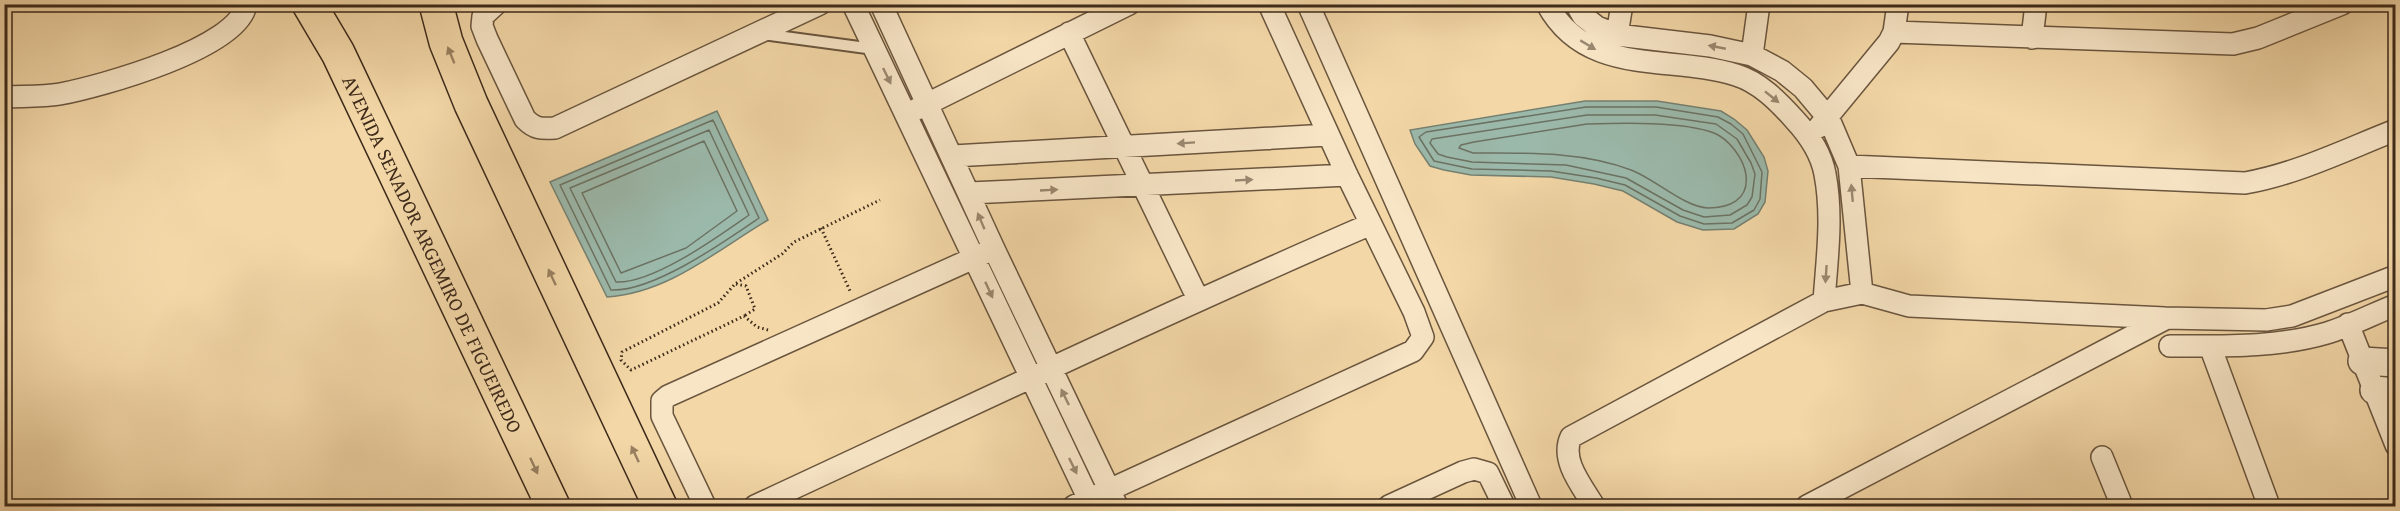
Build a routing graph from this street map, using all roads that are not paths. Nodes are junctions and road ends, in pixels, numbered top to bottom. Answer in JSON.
{"nodes":[{"id":1,"x":246,"y":4,"type":"edge"},
{"id":2,"x":309,"y":4,"type":"edge"},
{"id":3,"x":436,"y":4,"type":"edge"},
{"id":4,"x":496,"y":4,"type":"edge"},
{"id":5,"x":820,"y":4,"type":"edge"},
{"id":6,"x":853,"y":4,"type":"edge"},
{"id":7,"x":881,"y":4,"type":"edge"},
{"id":8,"x":1129,"y":4,"type":"edge"},
{"id":9,"x":1269,"y":4,"type":"edge"},
{"id":10,"x":1308,"y":4,"type":"edge"},
{"id":11,"x":1547,"y":4,"type":"edge"},
{"id":12,"x":1576,"y":4,"type":"edge"},
{"id":13,"x":1622,"y":4,"type":"edge"},
{"id":14,"x":1759,"y":4,"type":"edge"},
{"id":15,"x":1898,"y":4,"type":"edge"},
{"id":16,"x":2036,"y":4,"type":"edge"},
{"id":17,"x":2342,"y":4,"type":"edge"},
{"id":18,"x":1069,"y":33,"type":"junction"},
{"id":19,"x":1894,"y":33,"type":"junction"},
{"id":20,"x":759,"y":34,"type":"junction"},
{"id":21,"x":1617,"y":35,"type":"junction"},
{"id":22,"x":2032,"y":38,"type":"junction"},
{"id":23,"x":874,"y":49,"type":"junction"},
{"id":24,"x":1752,"y":55,"type":"junction"},
{"id":25,"x":4,"y":97,"type":"edge"},
{"id":26,"x":927,"y":103,"type":"junction"},
{"id":27,"x":906,"y":116,"type":"junction"},
{"id":28,"x":1829,"y":119,"type":"junction"},
{"id":29,"x":2396,"y":130,"type":"edge"},
{"id":30,"x":1328,"y":135,"type":"junction"},
{"id":31,"x":1809,"y":136,"type":"junction"},
{"id":32,"x":1122,"y":147,"type":"junction"},
{"id":33,"x":953,"y":156,"type":"junction"},
{"id":34,"x":1849,"y":166,"type":"junction"},
{"id":35,"x":1347,"y":175,"type":"junction"},
{"id":36,"x":1140,"y":185,"type":"junction"},
{"id":37,"x":970,"y":194,"type":"junction"},
{"id":38,"x":1371,"y":224,"type":"junction"},
{"id":39,"x":994,"y":249,"type":"junction"},
{"id":40,"x":974,"y":258,"type":"junction"},
{"id":41,"x":2396,"y":276,"type":"edge"},
{"id":42,"x":1862,"y":293,"type":"junction"},
{"id":43,"x":1198,"y":299,"type":"junction"},
{"id":44,"x":1824,"y":301,"type":"junction"},
{"id":45,"x":2396,"y":305,"type":"edge"},
{"id":46,"x":2165,"y":318,"type":"junction"},
{"id":47,"x":2348,"y":324,"type":"junction"},
{"id":48,"x":2170,"y":346,"type":"dead end"},
{"id":49,"x":2210,"y":346,"type":"junction"},
{"id":50,"x":2362,"y":361,"type":"junction"},
{"id":51,"x":2396,"y":363,"type":"edge"},
{"id":52,"x":1052,"y":370,"type":"junction"},
{"id":53,"x":1030,"y":379,"type":"junction"},
{"id":54,"x":2385,"y":391,"type":"edge"},
{"id":55,"x":2396,"y":445,"type":"edge"},
{"id":56,"x":2102,"y":456,"type":"dead end"},
{"id":57,"x":1113,"y":498,"type":"edge"},
{"id":58,"x":1085,"y":504,"type":"edge"},
{"id":59,"x":553,"y":507,"type":"edge"},
{"id":60,"x":660,"y":507,"type":"edge"},
{"id":61,"x":705,"y":507,"type":"edge"},
{"id":62,"x":755,"y":507,"type":"edge"},
{"id":63,"x":1389,"y":507,"type":"edge"},
{"id":64,"x":1504,"y":507,"type":"edge"},
{"id":65,"x":1531,"y":507,"type":"edge"},
{"id":66,"x":1594,"y":507,"type":"edge"},
{"id":67,"x":1807,"y":507,"type":"edge"},
{"id":68,"x":2122,"y":507,"type":"edge"},
{"id":69,"x":2269,"y":507,"type":"edge"}],
"edges":[{"from":1,"to":25,"type":"street"},
{"from":2,"to":59,"type":"highway","name":"AVENIDA SENADOR ARGEMIRO DE FIGUEIREDO","one_way":true},
{"from":60,"to":3,"type":"highway","one_way":true},
{"from":4,"to":20,"type":"street"},
{"from":5,"to":20,"type":"street"},
{"from":6,"to":23,"type":"street"},
{"from":7,"to":26,"type":"street"},
{"from":8,"to":18,"type":"street"},
{"from":9,"to":30,"type":"street"},
{"from":10,"to":65,"type":"street"},
{"from":11,"to":31,"type":"street","one_way":true},
{"from":12,"to":21,"type":"street"},
{"from":13,"to":21,"type":"street"},
{"from":14,"to":24,"type":"street"},
{"from":15,"to":19,"type":"street"},
{"from":16,"to":22,"type":"street"},
{"from":17,"to":22,"type":"street"},
{"from":18,"to":26,"type":"street"},
{"from":18,"to":32,"type":"street"},
{"from":19,"to":22,"type":"street"},
{"from":19,"to":28,"type":"street"},
{"from":20,"to":23,"type":"lane"},
{"from":24,"to":21,"type":"street","one_way":true},
{"from":23,"to":27,"type":"street","one_way":true},
{"from":24,"to":28,"type":"street"},
{"from":26,"to":27,"type":"street"},
{"from":26,"to":33,"type":"street"},
{"from":27,"to":40,"type":"street"},
{"from":28,"to":31,"type":"street"},
{"from":28,"to":34,"type":"street"},
{"from":29,"to":34,"type":"street"},
{"from":30,"to":32,"type":"street","one_way":true},
{"from":30,"to":35,"type":"street"},
{"from":31,"to":44,"type":"street","one_way":true},
{"from":32,"to":33,"type":"street"},
{"from":32,"to":36,"type":"street"},
{"from":33,"to":37,"type":"street"},
{"from":42,"to":34,"type":"street","one_way":true},
{"from":36,"to":35,"type":"street","one_way":true},
{"from":35,"to":38,"type":"street"},
{"from":37,"to":36,"type":"street","one_way":true},
{"from":36,"to":43,"type":"street"},
{"from":39,"to":37,"type":"street","one_way":true},
{"from":38,"to":43,"type":"street"},
{"from":38,"to":57,"type":"street"},
{"from":39,"to":40,"type":"street"},
{"from":39,"to":52,"type":"street"},
{"from":40,"to":53,"type":"street","one_way":true},
{"from":40,"to":61,"type":"street"},
{"from":41,"to":46,"type":"street"},
{"from":42,"to":44,"type":"street"},
{"from":42,"to":46,"type":"street"},
{"from":43,"to":52,"type":"street"},
{"from":44,"to":66,"type":"street"},
{"from":45,"to":47,"type":"street"},
{"from":46,"to":67,"type":"street"},
{"from":47,"to":49,"type":"street"},
{"from":47,"to":50,"type":"street"},
{"from":48,"to":49,"type":"street"},
{"from":49,"to":69,"type":"street"},
{"from":50,"to":51,"type":"street"},
{"from":50,"to":54,"type":"street"},
{"from":52,"to":53,"type":"street"},
{"from":57,"to":52,"type":"street","one_way":true},
{"from":53,"to":58,"type":"street","one_way":true},
{"from":53,"to":62,"type":"street"},
{"from":54,"to":55,"type":"street"},
{"from":56,"to":68,"type":"street"},
{"from":57,"to":58,"type":"street"},
{"from":63,"to":64,"type":"street"}]}
